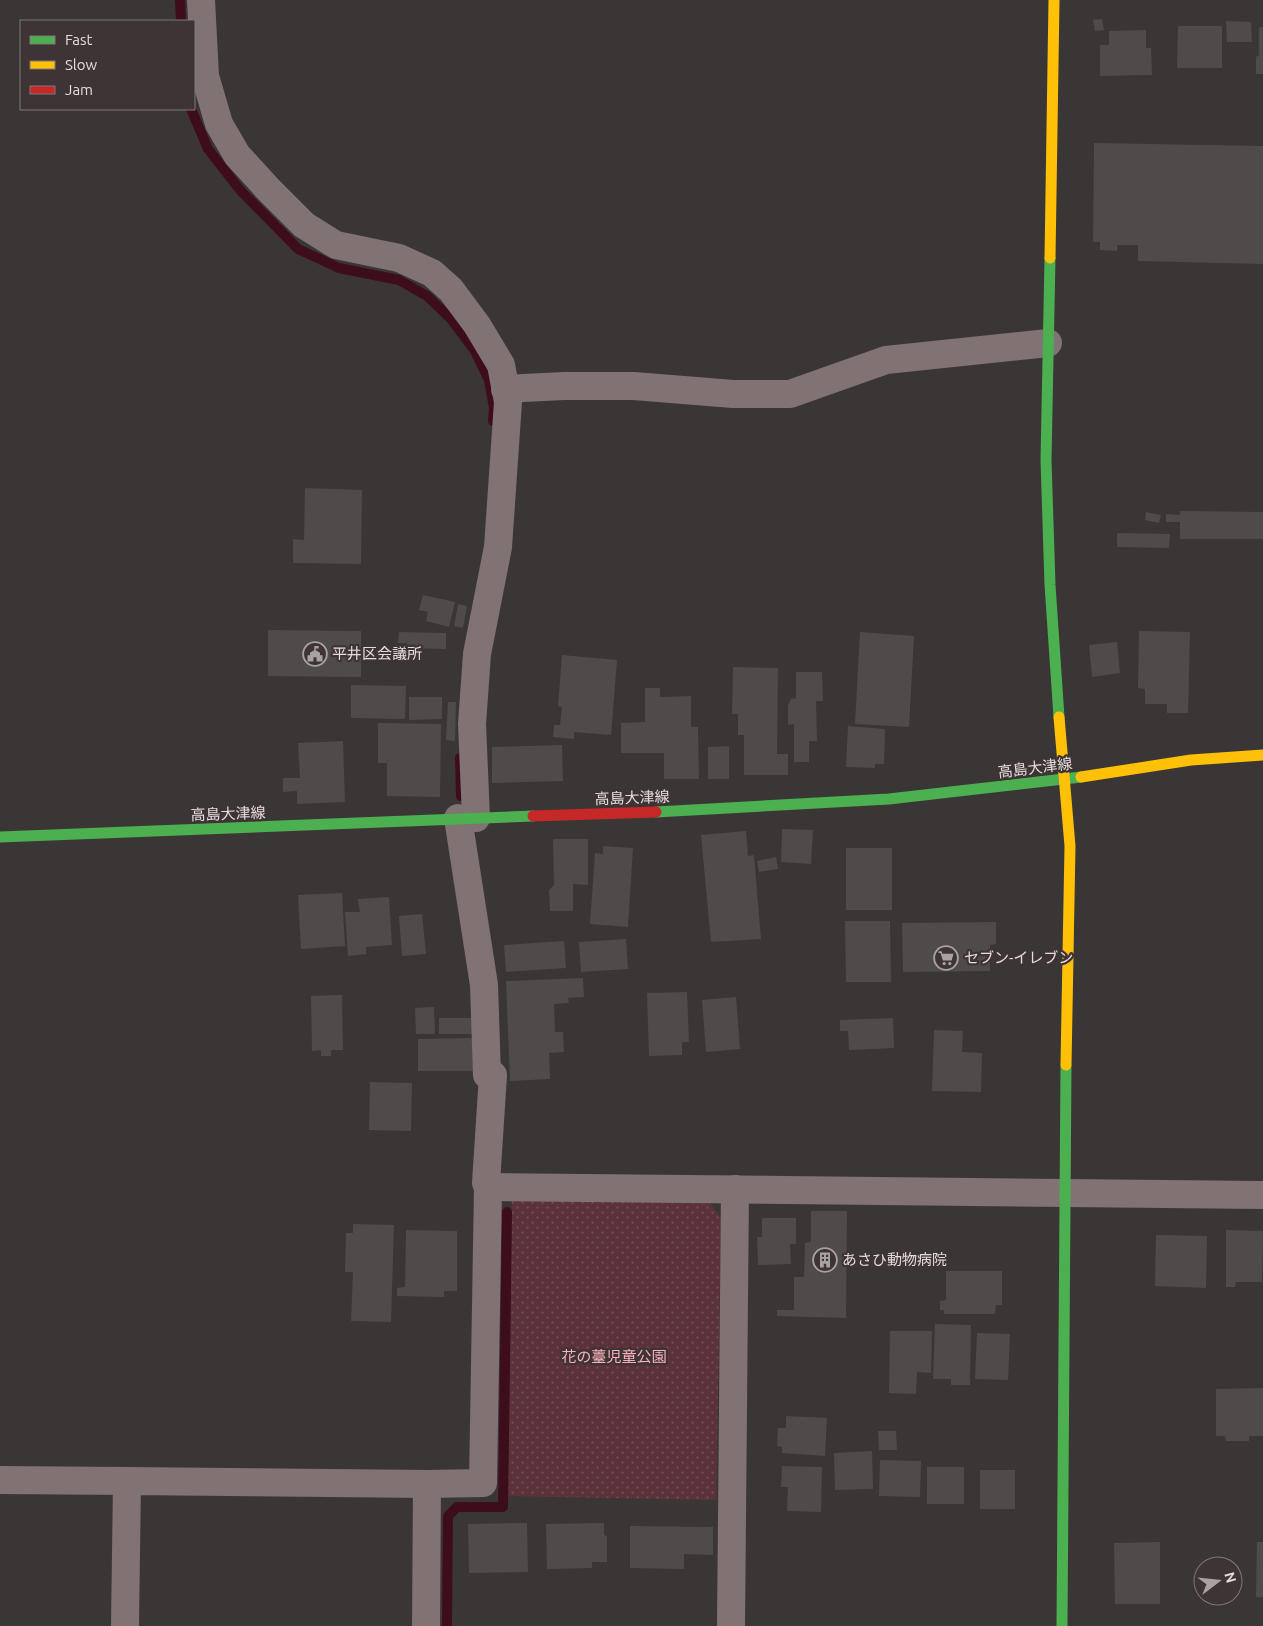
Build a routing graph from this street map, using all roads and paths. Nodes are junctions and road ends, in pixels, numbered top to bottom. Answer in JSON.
{"nodes":[{"id":1,"x":201,"y":0,"type":"edge"},
{"id":2,"x":1054,"y":0,"type":"edge"},
{"id":3,"x":1048,"y":343,"type":"junction"},
{"id":4,"x":505,"y":389,"type":"junction"},
{"id":5,"x":1263,"y":755,"type":"edge"},
{"id":6,"x":1065,"y":780,"type":"junction"},
{"id":7,"x":467,"y":818,"type":"junction"},
{"id":8,"x":0,"y":837,"type":"edge"},
{"id":9,"x":488,"y":1187,"type":"junction"},
{"id":10,"x":735,"y":1189,"type":"junction"},
{"id":11,"x":1066,"y":1194,"type":"junction"},
{"id":12,"x":1263,"y":1195,"type":"edge"},
{"id":13,"x":0,"y":1480,"type":"edge"},
{"id":14,"x":127,"y":1481,"type":"junction"},
{"id":15,"x":427,"y":1484,"type":"junction"},
{"id":16,"x":125,"y":1626,"type":"edge"},
{"id":17,"x":426,"y":1626,"type":"edge"},
{"id":18,"x":731,"y":1626,"type":"edge"},
{"id":19,"x":1062,"y":1626,"type":"edge"}],
"edges":[{"from":1,"to":4,"type":"street"},
{"from":2,"to":3,"type":"street"},
{"from":3,"to":4,"type":"street"},
{"from":3,"to":6,"type":"street"},
{"from":4,"to":7,"type":"street"},
{"from":5,"to":6,"type":"street","name":"高島大津線"},
{"from":6,"to":7,"type":"street","name":"高島大津線"},
{"from":6,"to":11,"type":"street"},
{"from":7,"to":8,"type":"street","name":"高島大津線"},
{"from":7,"to":9,"type":"street"},
{"from":9,"to":10,"type":"street"},
{"from":9,"to":15,"type":"street"},
{"from":10,"to":11,"type":"street"},
{"from":10,"to":18,"type":"street"},
{"from":11,"to":12,"type":"street"},
{"from":11,"to":19,"type":"street"},
{"from":13,"to":14,"type":"street"},
{"from":14,"to":15,"type":"street"},
{"from":14,"to":16,"type":"street"},
{"from":15,"to":17,"type":"street"}]}
